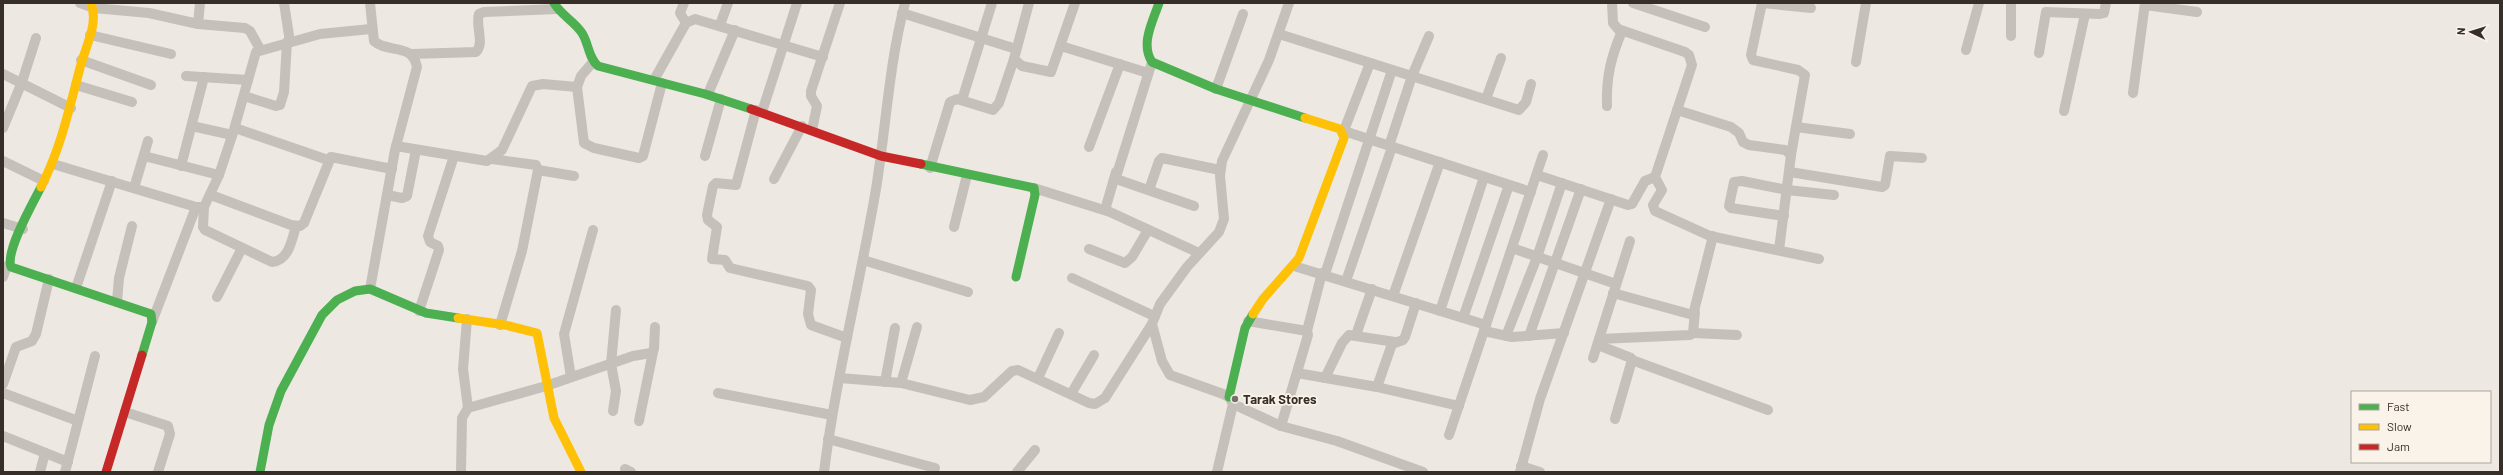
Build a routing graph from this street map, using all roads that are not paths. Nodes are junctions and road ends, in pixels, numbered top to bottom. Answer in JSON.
{"nodes":[{"id":1,"x":80,"y":3,"type":"edge"},
{"id":2,"x":200,"y":3,"type":"edge"},
{"id":3,"x":284,"y":3,"type":"edge"},
{"id":4,"x":370,"y":3,"type":"edge"},
{"id":5,"x":684,"y":3,"type":"edge"},
{"id":6,"x":728,"y":3,"type":"edge"},
{"id":7,"x":797,"y":3,"type":"edge"},
{"id":8,"x":840,"y":3,"type":"edge"},
{"id":9,"x":992,"y":3,"type":"edge"},
{"id":10,"x":1029,"y":3,"type":"edge"},
{"id":11,"x":1075,"y":3,"type":"edge"},
{"id":12,"x":1159,"y":3,"type":"edge"},
{"id":13,"x":1290,"y":3,"type":"edge"},
{"id":14,"x":1612,"y":3,"type":"edge"},
{"id":15,"x":1632,"y":3,"type":"edge"},
{"id":16,"x":1762,"y":3,"type":"edge"},
{"id":17,"x":1866,"y":3,"type":"edge"},
{"id":18,"x":1979,"y":3,"type":"edge"},
{"id":19,"x":2011,"y":3,"type":"edge"},
{"id":20,"x":2106,"y":3,"type":"edge"},
{"id":21,"x":2145,"y":4,"type":"edge"},
{"id":22,"x":93,"y":5,"type":"edge"},
{"id":23,"x":556,"y":6,"type":"edge"},
{"id":24,"x":150,"y":8,"type":"edge"},
{"id":25,"x":904,"y":8,"type":"edge"},
{"id":26,"x":1811,"y":8,"type":"dead end"},
{"id":27,"x":2197,"y":12,"type":"dead end"},
{"id":28,"x":1243,"y":14,"type":"dead end"},
{"id":29,"x":2085,"y":14,"type":"junction"},
{"id":30,"x":686,"y":23,"type":"junction"},
{"id":31,"x":198,"y":24,"type":"junction"},
{"id":32,"x":720,"y":25,"type":"junction"},
{"id":33,"x":1705,"y":27,"type":"dead end"},
{"id":34,"x":371,"y":29,"type":"junction"},
{"id":35,"x":734,"y":30,"type":"junction"},
{"id":36,"x":1622,"y":31,"type":"junction"},
{"id":37,"x":1279,"y":34,"type":"junction"},
{"id":38,"x":90,"y":35,"type":"junction"},
{"id":39,"x":1429,"y":36,"type":"dead end"},
{"id":40,"x":2011,"y":36,"type":"dead end"},
{"id":41,"x":981,"y":37,"type":"junction"},
{"id":42,"x":36,"y":38,"type":"dead end"},
{"id":43,"x":288,"y":42,"type":"junction"},
{"id":44,"x":783,"y":46,"type":"junction"},
{"id":45,"x":1061,"y":46,"type":"junction"},
{"id":46,"x":260,"y":49,"type":"junction"},
{"id":47,"x":1966,"y":50,"type":"dead end"},
{"id":48,"x":2039,"y":53,"type":"dead end"},
{"id":49,"x":171,"y":54,"type":"dead end"},
{"id":50,"x":412,"y":54,"type":"junction"},
{"id":51,"x":1015,"y":54,"type":"junction"},
{"id":52,"x":822,"y":57,"type":"junction"},
{"id":53,"x":1500,"y":58,"type":"dead end"},
{"id":54,"x":81,"y":60,"type":"junction"},
{"id":55,"x":593,"y":62,"type":"junction"},
{"id":56,"x":1152,"y":62,"type":"junction"},
{"id":57,"x":1370,"y":62,"type":"junction"},
{"id":58,"x":1856,"y":62,"type":"dead end"},
{"id":59,"x":1120,"y":64,"type":"junction"},
{"id":60,"x":1392,"y":70,"type":"junction"},
{"id":61,"x":1148,"y":73,"type":"junction"},
{"id":62,"x":3,"y":74,"type":"edge"},
{"id":63,"x":186,"y":76,"type":"dead end"},
{"id":64,"x":1412,"y":76,"type":"junction"},
{"id":65,"x":204,"y":77,"type":"junction"},
{"id":66,"x":248,"y":80,"type":"junction"},
{"id":67,"x":22,"y":82,"type":"junction"},
{"id":68,"x":658,"y":82,"type":"junction"},
{"id":69,"x":151,"y":84,"type":"dead end"},
{"id":70,"x":1531,"y":84,"type":"dead end"},
{"id":71,"x":76,"y":85,"type":"junction"},
{"id":72,"x":577,"y":87,"type":"junction"},
{"id":73,"x":1216,"y":89,"type":"junction"},
{"id":74,"x":2133,"y":93,"type":"dead end"},
{"id":75,"x":708,"y":94,"type":"junction"},
{"id":76,"x":244,"y":96,"type":"junction"},
{"id":77,"x":721,"y":99,"type":"junction"},
{"id":78,"x":1486,"y":99,"type":"junction"},
{"id":79,"x":962,"y":100,"type":"junction"},
{"id":80,"x":1251,"y":101,"type":"junction"},
{"id":81,"x":132,"y":102,"type":"dead end"},
{"id":82,"x":1607,"y":106,"type":"dead end"},
{"id":83,"x":71,"y":108,"type":"junction"},
{"id":84,"x":1678,"y":110,"type":"junction"},
{"id":85,"x":759,"y":111,"type":"junction"},
{"id":86,"x":2064,"y":111,"type":"dead end"},
{"id":87,"x":192,"y":126,"type":"junction"},
{"id":88,"x":1796,"y":127,"type":"junction"},
{"id":89,"x":3,"y":128,"type":"edge"},
{"id":90,"x":807,"y":128,"type":"junction"},
{"id":91,"x":234,"y":132,"type":"junction"},
{"id":92,"x":1344,"y":132,"type":"junction"},
{"id":93,"x":1850,"y":134,"type":"dead end"},
{"id":94,"x":1368,"y":140,"type":"junction"},
{"id":95,"x":148,"y":141,"type":"dead end"},
{"id":96,"x":396,"y":146,"type":"junction"},
{"id":97,"x":1088,"y":147,"type":"dead end"},
{"id":98,"x":1390,"y":147,"type":"junction"},
{"id":99,"x":416,"y":150,"type":"junction"},
{"id":100,"x":1543,"y":154,"type":"dead end"},
{"id":101,"x":1791,"y":155,"type":"junction"},
{"id":102,"x":144,"y":156,"type":"junction"},
{"id":103,"x":454,"y":156,"type":"junction"},
{"id":104,"x":705,"y":156,"type":"dead end"},
{"id":105,"x":881,"y":156,"type":"junction"},
{"id":106,"x":1922,"y":158,"type":"dead end"},
{"id":107,"x":492,"y":159,"type":"junction"},
{"id":108,"x":328,"y":160,"type":"junction"},
{"id":109,"x":3,"y":161,"type":"edge"},
{"id":110,"x":1440,"y":162,"type":"junction"},
{"id":111,"x":53,"y":164,"type":"junction"},
{"id":112,"x":181,"y":166,"type":"junction"},
{"id":113,"x":930,"y":168,"type":"junction"},
{"id":114,"x":392,"y":169,"type":"junction"},
{"id":115,"x":538,"y":170,"type":"junction"},
{"id":116,"x":1220,"y":170,"type":"junction"},
{"id":117,"x":1116,"y":172,"type":"junction"},
{"id":118,"x":1790,"y":172,"type":"junction"},
{"id":119,"x":219,"y":175,"type":"junction"},
{"id":120,"x":967,"y":175,"type":"junction"},
{"id":121,"x":1537,"y":175,"type":"junction"},
{"id":122,"x":574,"y":176,"type":"dead end"},
{"id":123,"x":1656,"y":176,"type":"junction"},
{"id":124,"x":1484,"y":177,"type":"junction"},
{"id":125,"x":774,"y":179,"type":"dead end"},
{"id":126,"x":44,"y":181,"type":"junction"},
{"id":127,"x":112,"y":181,"type":"junction"},
{"id":128,"x":1562,"y":183,"type":"junction"},
{"id":129,"x":1509,"y":185,"type":"junction"},
{"id":130,"x":134,"y":188,"type":"junction"},
{"id":131,"x":1034,"y":188,"type":"junction"},
{"id":132,"x":1581,"y":189,"type":"junction"},
{"id":133,"x":1149,"y":190,"type":"junction"},
{"id":134,"x":1787,"y":190,"type":"junction"},
{"id":135,"x":1531,"y":192,"type":"junction"},
{"id":136,"x":211,"y":194,"type":"junction"},
{"id":137,"x":387,"y":194,"type":"junction"},
{"id":138,"x":1834,"y":195,"type":"dead end"},
{"id":139,"x":1611,"y":199,"type":"junction"},
{"id":140,"x":1194,"y":206,"type":"dead end"},
{"id":141,"x":200,"y":207,"type":"junction"},
{"id":142,"x":1105,"y":210,"type":"junction"},
{"id":143,"x":1784,"y":216,"type":"junction"},
{"id":144,"x":3,"y":223,"type":"edge"},
{"id":145,"x":132,"y":226,"type":"dead end"},
{"id":146,"x":296,"y":226,"type":"junction"},
{"id":147,"x":954,"y":227,"type":"dead end"},
{"id":148,"x":23,"y":229,"type":"junction"},
{"id":149,"x":593,"y":230,"type":"dead end"},
{"id":150,"x":1148,"y":230,"type":"junction"},
{"id":151,"x":1712,"y":236,"type":"junction"},
{"id":152,"x":1630,"y":241,"type":"dead end"},
{"id":153,"x":242,"y":248,"type":"junction"},
{"id":154,"x":1512,"y":248,"type":"junction"},
{"id":155,"x":1089,"y":249,"type":"dead end"},
{"id":156,"x":1779,"y":250,"type":"junction"},
{"id":157,"x":1198,"y":253,"type":"junction"},
{"id":158,"x":1537,"y":257,"type":"junction"},
{"id":159,"x":1819,"y":259,"type":"dead end"},
{"id":160,"x":863,"y":260,"type":"junction"},
{"id":161,"x":1555,"y":263,"type":"junction"},
{"id":162,"x":7,"y":266,"type":"edge"},
{"id":163,"x":1294,"y":266,"type":"junction"},
{"id":164,"x":1324,"y":274,"type":"junction"},
{"id":165,"x":1586,"y":274,"type":"junction"},
{"id":166,"x":3,"y":277,"type":"edge"},
{"id":167,"x":1016,"y":277,"type":"dead end"},
{"id":168,"x":1072,"y":278,"type":"dead end"},
{"id":169,"x":49,"y":279,"type":"junction"},
{"id":170,"x":1346,"y":281,"type":"junction"},
{"id":171,"x":76,"y":288,"type":"junction"},
{"id":172,"x":370,"y":289,"type":"junction"},
{"id":173,"x":1372,"y":289,"type":"junction"},
{"id":174,"x":1615,"y":289,"type":"junction"},
{"id":175,"x":968,"y":292,"type":"dead end"},
{"id":176,"x":1393,"y":296,"type":"junction"},
{"id":177,"x":217,"y":297,"type":"dead end"},
{"id":178,"x":117,"y":302,"type":"junction"},
{"id":179,"x":1416,"y":303,"type":"junction"},
{"id":180,"x":616,"y":310,"type":"dead end"},
{"id":181,"x":1440,"y":310,"type":"junction"},
{"id":182,"x":419,"y":312,"type":"junction"},
{"id":183,"x":1695,"y":312,"type":"junction"},
{"id":184,"x":1463,"y":318,"type":"junction"},
{"id":185,"x":466,"y":320,"type":"junction"},
{"id":186,"x":1153,"y":320,"type":"junction"},
{"id":187,"x":1248,"y":321,"type":"junction"},
{"id":188,"x":152,"y":322,"type":"junction"},
{"id":189,"x":500,"y":325,"type":"junction"},
{"id":190,"x":917,"y":326,"type":"dead end"},
{"id":191,"x":655,"y":327,"type":"dead end"},
{"id":192,"x":895,"y":328,"type":"dead end"},
{"id":193,"x":1485,"y":328,"type":"junction"},
{"id":194,"x":1306,"y":331,"type":"junction"},
{"id":195,"x":1059,"y":333,"type":"dead end"},
{"id":196,"x":1693,"y":333,"type":"junction"},
{"id":197,"x":1564,"y":334,"type":"junction"},
{"id":198,"x":1356,"y":335,"type":"junction"},
{"id":199,"x":1737,"y":335,"type":"dead end"},
{"id":200,"x":1506,"y":336,"type":"junction"},
{"id":201,"x":1529,"y":336,"type":"junction"},
{"id":202,"x":847,"y":338,"type":"junction"},
{"id":203,"x":1395,"y":342,"type":"junction"},
{"id":204,"x":1598,"y":342,"type":"junction"},
{"id":205,"x":653,"y":352,"type":"junction"},
{"id":206,"x":1094,"y":355,"type":"dead end"},
{"id":207,"x":95,"y":356,"type":"dead end"},
{"id":208,"x":1594,"y":358,"type":"dead end"},
{"id":209,"x":1632,"y":360,"type":"junction"},
{"id":210,"x":612,"y":364,"type":"junction"},
{"id":211,"x":1297,"y":373,"type":"junction"},
{"id":212,"x":571,"y":378,"type":"junction"},
{"id":213,"x":840,"y":378,"type":"junction"},
{"id":214,"x":1038,"y":378,"type":"junction"},
{"id":215,"x":1325,"y":378,"type":"junction"},
{"id":216,"x":885,"y":382,"type":"junction"},
{"id":217,"x":901,"y":383,"type":"junction"},
{"id":218,"x":3,"y":384,"type":"edge"},
{"id":219,"x":546,"y":386,"type":"junction"},
{"id":220,"x":1377,"y":387,"type":"junction"},
{"id":221,"x":3,"y":392,"type":"edge"},
{"id":222,"x":718,"y":393,"type":"dead end"},
{"id":223,"x":1071,"y":394,"type":"junction"},
{"id":224,"x":1231,"y":400,"type":"junction"},
{"id":225,"x":1459,"y":406,"type":"junction"},
{"id":226,"x":468,"y":408,"type":"junction"},
{"id":227,"x":1768,"y":410,"type":"dead end"},
{"id":228,"x":613,"y":411,"type":"dead end"},
{"id":229,"x":125,"y":412,"type":"junction"},
{"id":230,"x":832,"y":415,"type":"junction"},
{"id":231,"x":1615,"y":419,"type":"dead end"},
{"id":232,"x":78,"y":421,"type":"junction"},
{"id":233,"x":639,"y":421,"type":"dead end"},
{"id":234,"x":1281,"y":426,"type":"junction"},
{"id":235,"x":1449,"y":435,"type":"dead end"},
{"id":236,"x":3,"y":436,"type":"edge"},
{"id":237,"x":828,"y":439,"type":"junction"},
{"id":238,"x":1035,"y":450,"type":"dead end"},
{"id":239,"x":45,"y":453,"type":"junction"},
{"id":240,"x":68,"y":462,"type":"junction"},
{"id":241,"x":935,"y":468,"type":"dead end"},
{"id":242,"x":1520,"y":469,"type":"edge"},
{"id":243,"x":40,"y":472,"type":"edge"},
{"id":244,"x":65,"y":472,"type":"edge"},
{"id":245,"x":106,"y":472,"type":"edge"},
{"id":246,"x":158,"y":472,"type":"edge"},
{"id":247,"x":260,"y":472,"type":"edge"},
{"id":248,"x":461,"y":472,"type":"edge"},
{"id":249,"x":581,"y":472,"type":"edge"},
{"id":250,"x":824,"y":472,"type":"edge"},
{"id":251,"x":1017,"y":472,"type":"edge"},
{"id":252,"x":1217,"y":472,"type":"edge"},
{"id":253,"x":1422,"y":472,"type":"edge"},
{"id":254,"x":1540,"y":472,"type":"edge"}],
"edges":[{"from":1,"to":22,"type":"street"},
{"from":2,"to":31,"type":"street"},
{"from":3,"to":43,"type":"street"},
{"from":4,"to":34,"type":"street"},
{"from":5,"to":30,"type":"street"},
{"from":6,"to":32,"type":"street"},
{"from":7,"to":44,"type":"street"},
{"from":8,"to":52,"type":"street"},
{"from":9,"to":41,"type":"street"},
{"from":10,"to":51,"type":"street"},
{"from":11,"to":45,"type":"street"},
{"from":12,"to":56,"type":"street"},
{"from":13,"to":37,"type":"street"},
{"from":14,"to":36,"type":"street"},
{"from":15,"to":33,"type":"street"},
{"from":16,"to":26,"type":"street"},
{"from":16,"to":88,"type":"street"},
{"from":17,"to":58,"type":"street"},
{"from":18,"to":47,"type":"street"},
{"from":19,"to":40,"type":"street"},
{"from":20,"to":29,"type":"street"},
{"from":21,"to":27,"type":"street"},
{"from":21,"to":74,"type":"street"},
{"from":22,"to":24,"type":"street"},
{"from":22,"to":38,"type":"street"},
{"from":23,"to":50,"type":"street"},
{"from":23,"to":55,"type":"street"},
{"from":24,"to":31,"type":"street"},
{"from":25,"to":41,"type":"street"},
{"from":25,"to":105,"type":"street"},
{"from":28,"to":73,"type":"street"},
{"from":29,"to":48,"type":"street"},
{"from":29,"to":86,"type":"street"},
{"from":30,"to":32,"type":"street"},
{"from":30,"to":68,"type":"street"},
{"from":31,"to":46,"type":"street"},
{"from":32,"to":35,"type":"street"},
{"from":34,"to":43,"type":"street"},
{"from":34,"to":50,"type":"street"},
{"from":35,"to":44,"type":"street"},
{"from":35,"to":75,"type":"street"},
{"from":36,"to":82,"type":"street"},
{"from":36,"to":84,"type":"street"},
{"from":37,"to":57,"type":"street"},
{"from":37,"to":80,"type":"street"},
{"from":38,"to":49,"type":"street"},
{"from":38,"to":54,"type":"street"},
{"from":39,"to":64,"type":"street"},
{"from":41,"to":51,"type":"street"},
{"from":41,"to":79,"type":"street"},
{"from":42,"to":67,"type":"street"},
{"from":43,"to":46,"type":"street"},
{"from":43,"to":76,"type":"street"},
{"from":44,"to":52,"type":"street"},
{"from":44,"to":85,"type":"street"},
{"from":45,"to":51,"type":"street"},
{"from":45,"to":59,"type":"street"},
{"from":46,"to":66,"type":"street"},
{"from":50,"to":96,"type":"street"},
{"from":51,"to":79,"type":"street"},
{"from":52,"to":90,"type":"street"},
{"from":53,"to":78,"type":"street"},
{"from":54,"to":69,"type":"street"},
{"from":54,"to":71,"type":"street"},
{"from":55,"to":68,"type":"street"},
{"from":55,"to":72,"type":"street"},
{"from":56,"to":61,"type":"street"},
{"from":56,"to":73,"type":"street"},
{"from":57,"to":60,"type":"street"},
{"from":57,"to":92,"type":"street"},
{"from":59,"to":61,"type":"street"},
{"from":59,"to":97,"type":"street"},
{"from":60,"to":64,"type":"street"},
{"from":60,"to":94,"type":"street"},
{"from":61,"to":117,"type":"street"},
{"from":62,"to":67,"type":"street"},
{"from":63,"to":65,"type":"street"},
{"from":64,"to":78,"type":"street"},
{"from":64,"to":98,"type":"street"},
{"from":65,"to":66,"type":"street"},
{"from":65,"to":87,"type":"street"},
{"from":66,"to":76,"type":"street"},
{"from":67,"to":83,"type":"street"},
{"from":67,"to":89,"type":"street"},
{"from":68,"to":72,"type":"street"},
{"from":68,"to":75,"type":"street"},
{"from":70,"to":78,"type":"street"},
{"from":71,"to":81,"type":"street"},
{"from":71,"to":83,"type":"street"},
{"from":72,"to":107,"type":"street"},
{"from":73,"to":80,"type":"street"},
{"from":75,"to":77,"type":"street"},
{"from":76,"to":91,"type":"street"},
{"from":77,"to":85,"type":"street"},
{"from":77,"to":104,"type":"street"},
{"from":79,"to":113,"type":"street"},
{"from":80,"to":92,"type":"street"},
{"from":80,"to":116,"type":"street"},
{"from":83,"to":111,"type":"street"},
{"from":84,"to":101,"type":"street"},
{"from":84,"to":123,"type":"street"},
{"from":85,"to":90,"type":"street"},
{"from":85,"to":202,"type":"street"},
{"from":87,"to":91,"type":"street"},
{"from":87,"to":112,"type":"street"},
{"from":88,"to":93,"type":"street"},
{"from":88,"to":101,"type":"street"},
{"from":90,"to":105,"type":"street"},
{"from":90,"to":125,"type":"street"},
{"from":91,"to":108,"type":"street"},
{"from":91,"to":119,"type":"street"},
{"from":92,"to":94,"type":"street"},
{"from":92,"to":163,"type":"street"},
{"from":94,"to":98,"type":"street"},
{"from":94,"to":164,"type":"street"},
{"from":95,"to":102,"type":"street"},
{"from":96,"to":99,"type":"street"},
{"from":96,"to":114,"type":"street"},
{"from":98,"to":110,"type":"street"},
{"from":98,"to":170,"type":"street"},
{"from":99,"to":103,"type":"street"},
{"from":99,"to":137,"type":"street"},
{"from":100,"to":121,"type":"street"},
{"from":101,"to":118,"type":"street"},
{"from":102,"to":112,"type":"street"},
{"from":102,"to":130,"type":"street"},
{"from":103,"to":107,"type":"street"},
{"from":103,"to":182,"type":"street"},
{"from":105,"to":113,"type":"street"},
{"from":105,"to":160,"type":"street"},
{"from":106,"to":118,"type":"street"},
{"from":107,"to":115,"type":"street"},
{"from":108,"to":114,"type":"street"},
{"from":108,"to":146,"type":"street"},
{"from":109,"to":126,"type":"street"},
{"from":110,"to":124,"type":"street"},
{"from":110,"to":176,"type":"street"},
{"from":111,"to":126,"type":"street"},
{"from":111,"to":127,"type":"street"},
{"from":112,"to":119,"type":"street"},
{"from":113,"to":120,"type":"street"},
{"from":114,"to":137,"type":"street"},
{"from":115,"to":122,"type":"street"},
{"from":115,"to":189,"type":"street"},
{"from":116,"to":133,"type":"street"},
{"from":116,"to":157,"type":"street"},
{"from":117,"to":133,"type":"street"},
{"from":117,"to":142,"type":"street"},
{"from":118,"to":134,"type":"street"},
{"from":119,"to":136,"type":"street"},
{"from":120,"to":131,"type":"street"},
{"from":120,"to":147,"type":"street"},
{"from":121,"to":128,"type":"street"},
{"from":121,"to":135,"type":"street"},
{"from":123,"to":139,"type":"street"},
{"from":123,"to":151,"type":"street"},
{"from":124,"to":129,"type":"street"},
{"from":124,"to":181,"type":"street"},
{"from":126,"to":148,"type":"street"},
{"from":127,"to":130,"type":"street"},
{"from":127,"to":171,"type":"street"},
{"from":128,"to":132,"type":"street"},
{"from":128,"to":158,"type":"street"},
{"from":129,"to":135,"type":"street"},
{"from":129,"to":184,"type":"street"},
{"from":130,"to":141,"type":"street"},
{"from":131,"to":142,"type":"street"},
{"from":131,"to":167,"type":"street"},
{"from":132,"to":139,"type":"street"},
{"from":132,"to":161,"type":"street"},
{"from":133,"to":140,"type":"street"},
{"from":134,"to":138,"type":"street"},
{"from":134,"to":143,"type":"street"},
{"from":134,"to":143,"type":"street"},
{"from":135,"to":154,"type":"street"},
{"from":136,"to":141,"type":"street"},
{"from":136,"to":146,"type":"street"},
{"from":137,"to":172,"type":"street"},
{"from":139,"to":165,"type":"street"},
{"from":141,"to":153,"type":"street"},
{"from":141,"to":188,"type":"street"},
{"from":142,"to":150,"type":"street"},
{"from":143,"to":156,"type":"street"},
{"from":144,"to":148,"type":"street"},
{"from":145,"to":178,"type":"street"},
{"from":146,"to":153,"type":"street"},
{"from":148,"to":162,"type":"street"},
{"from":149,"to":212,"type":"street"},
{"from":150,"to":155,"type":"street"},
{"from":150,"to":157,"type":"street"},
{"from":151,"to":156,"type":"street"},
{"from":151,"to":183,"type":"street"},
{"from":152,"to":174,"type":"street"},
{"from":153,"to":177,"type":"street"},
{"from":154,"to":158,"type":"street"},
{"from":154,"to":193,"type":"street"},
{"from":156,"to":159,"type":"street"},
{"from":157,"to":186,"type":"street"},
{"from":158,"to":161,"type":"street"},
{"from":158,"to":200,"type":"street"},
{"from":160,"to":175,"type":"street"},
{"from":160,"to":202,"type":"street"},
{"from":161,"to":165,"type":"street"},
{"from":161,"to":201,"type":"street"},
{"from":162,"to":166,"type":"street"},
{"from":162,"to":169,"type":"street"},
{"from":163,"to":164,"type":"street"},
{"from":163,"to":187,"type":"street"},
{"from":164,"to":170,"type":"street"},
{"from":164,"to":194,"type":"street"},
{"from":165,"to":174,"type":"street"},
{"from":165,"to":197,"type":"street"},
{"from":168,"to":186,"type":"street"},
{"from":169,"to":171,"type":"street"},
{"from":169,"to":218,"type":"street"},
{"from":170,"to":173,"type":"street"},
{"from":171,"to":178,"type":"street"},
{"from":172,"to":182,"type":"street"},
{"from":172,"to":247,"type":"street"},
{"from":173,"to":176,"type":"street"},
{"from":173,"to":198,"type":"street"},
{"from":174,"to":183,"type":"street"},
{"from":174,"to":204,"type":"street"},
{"from":176,"to":179,"type":"street"},
{"from":178,"to":188,"type":"street"},
{"from":179,"to":181,"type":"street"},
{"from":179,"to":203,"type":"street"},
{"from":180,"to":210,"type":"street"},
{"from":181,"to":184,"type":"street"},
{"from":182,"to":185,"type":"street"},
{"from":183,"to":196,"type":"street"},
{"from":184,"to":193,"type":"street"},
{"from":185,"to":189,"type":"street"},
{"from":185,"to":226,"type":"street"},
{"from":186,"to":223,"type":"street"},
{"from":186,"to":224,"type":"street"},
{"from":187,"to":194,"type":"street"},
{"from":187,"to":224,"type":"street"},
{"from":188,"to":229,"type":"street"},
{"from":189,"to":219,"type":"street"},
{"from":190,"to":217,"type":"street"},
{"from":191,"to":205,"type":"street"},
{"from":192,"to":216,"type":"street"},
{"from":193,"to":200,"type":"street"},
{"from":193,"to":225,"type":"street"},
{"from":194,"to":211,"type":"street"},
{"from":195,"to":214,"type":"street"},
{"from":196,"to":199,"type":"street"},
{"from":196,"to":204,"type":"street"},
{"from":197,"to":201,"type":"street"},
{"from":197,"to":242,"type":"street"},
{"from":198,"to":203,"type":"street"},
{"from":198,"to":215,"type":"street"},
{"from":200,"to":201,"type":"street"},
{"from":202,"to":213,"type":"street"},
{"from":203,"to":220,"type":"street"},
{"from":204,"to":208,"type":"street"},
{"from":204,"to":209,"type":"street"},
{"from":205,"to":210,"type":"street"},
{"from":205,"to":233,"type":"street"},
{"from":206,"to":223,"type":"street"},
{"from":207,"to":232,"type":"street"},
{"from":209,"to":227,"type":"street"},
{"from":209,"to":231,"type":"street"},
{"from":210,"to":212,"type":"street"},
{"from":210,"to":228,"type":"street"},
{"from":211,"to":215,"type":"street"},
{"from":211,"to":234,"type":"street"},
{"from":212,"to":219,"type":"street"},
{"from":213,"to":216,"type":"street"},
{"from":213,"to":230,"type":"street"},
{"from":214,"to":217,"type":"street"},
{"from":214,"to":223,"type":"street"},
{"from":215,"to":220,"type":"street"},
{"from":216,"to":217,"type":"street"},
{"from":219,"to":226,"type":"street"},
{"from":219,"to":249,"type":"street"},
{"from":220,"to":225,"type":"street"},
{"from":221,"to":232,"type":"street"},
{"from":222,"to":230,"type":"street"},
{"from":224,"to":234,"type":"street"},
{"from":224,"to":252,"type":"street"},
{"from":225,"to":235,"type":"street"},
{"from":226,"to":248,"type":"street"},
{"from":229,"to":245,"type":"street"},
{"from":229,"to":246,"type":"street"},
{"from":230,"to":237,"type":"street"},
{"from":232,"to":240,"type":"street"},
{"from":234,"to":253,"type":"street"},
{"from":236,"to":239,"type":"street"},
{"from":237,"to":241,"type":"street"},
{"from":237,"to":250,"type":"street"},
{"from":238,"to":251,"type":"street"},
{"from":239,"to":240,"type":"street"},
{"from":239,"to":243,"type":"street"},
{"from":240,"to":244,"type":"street"},
{"from":242,"to":254,"type":"street"}]}
